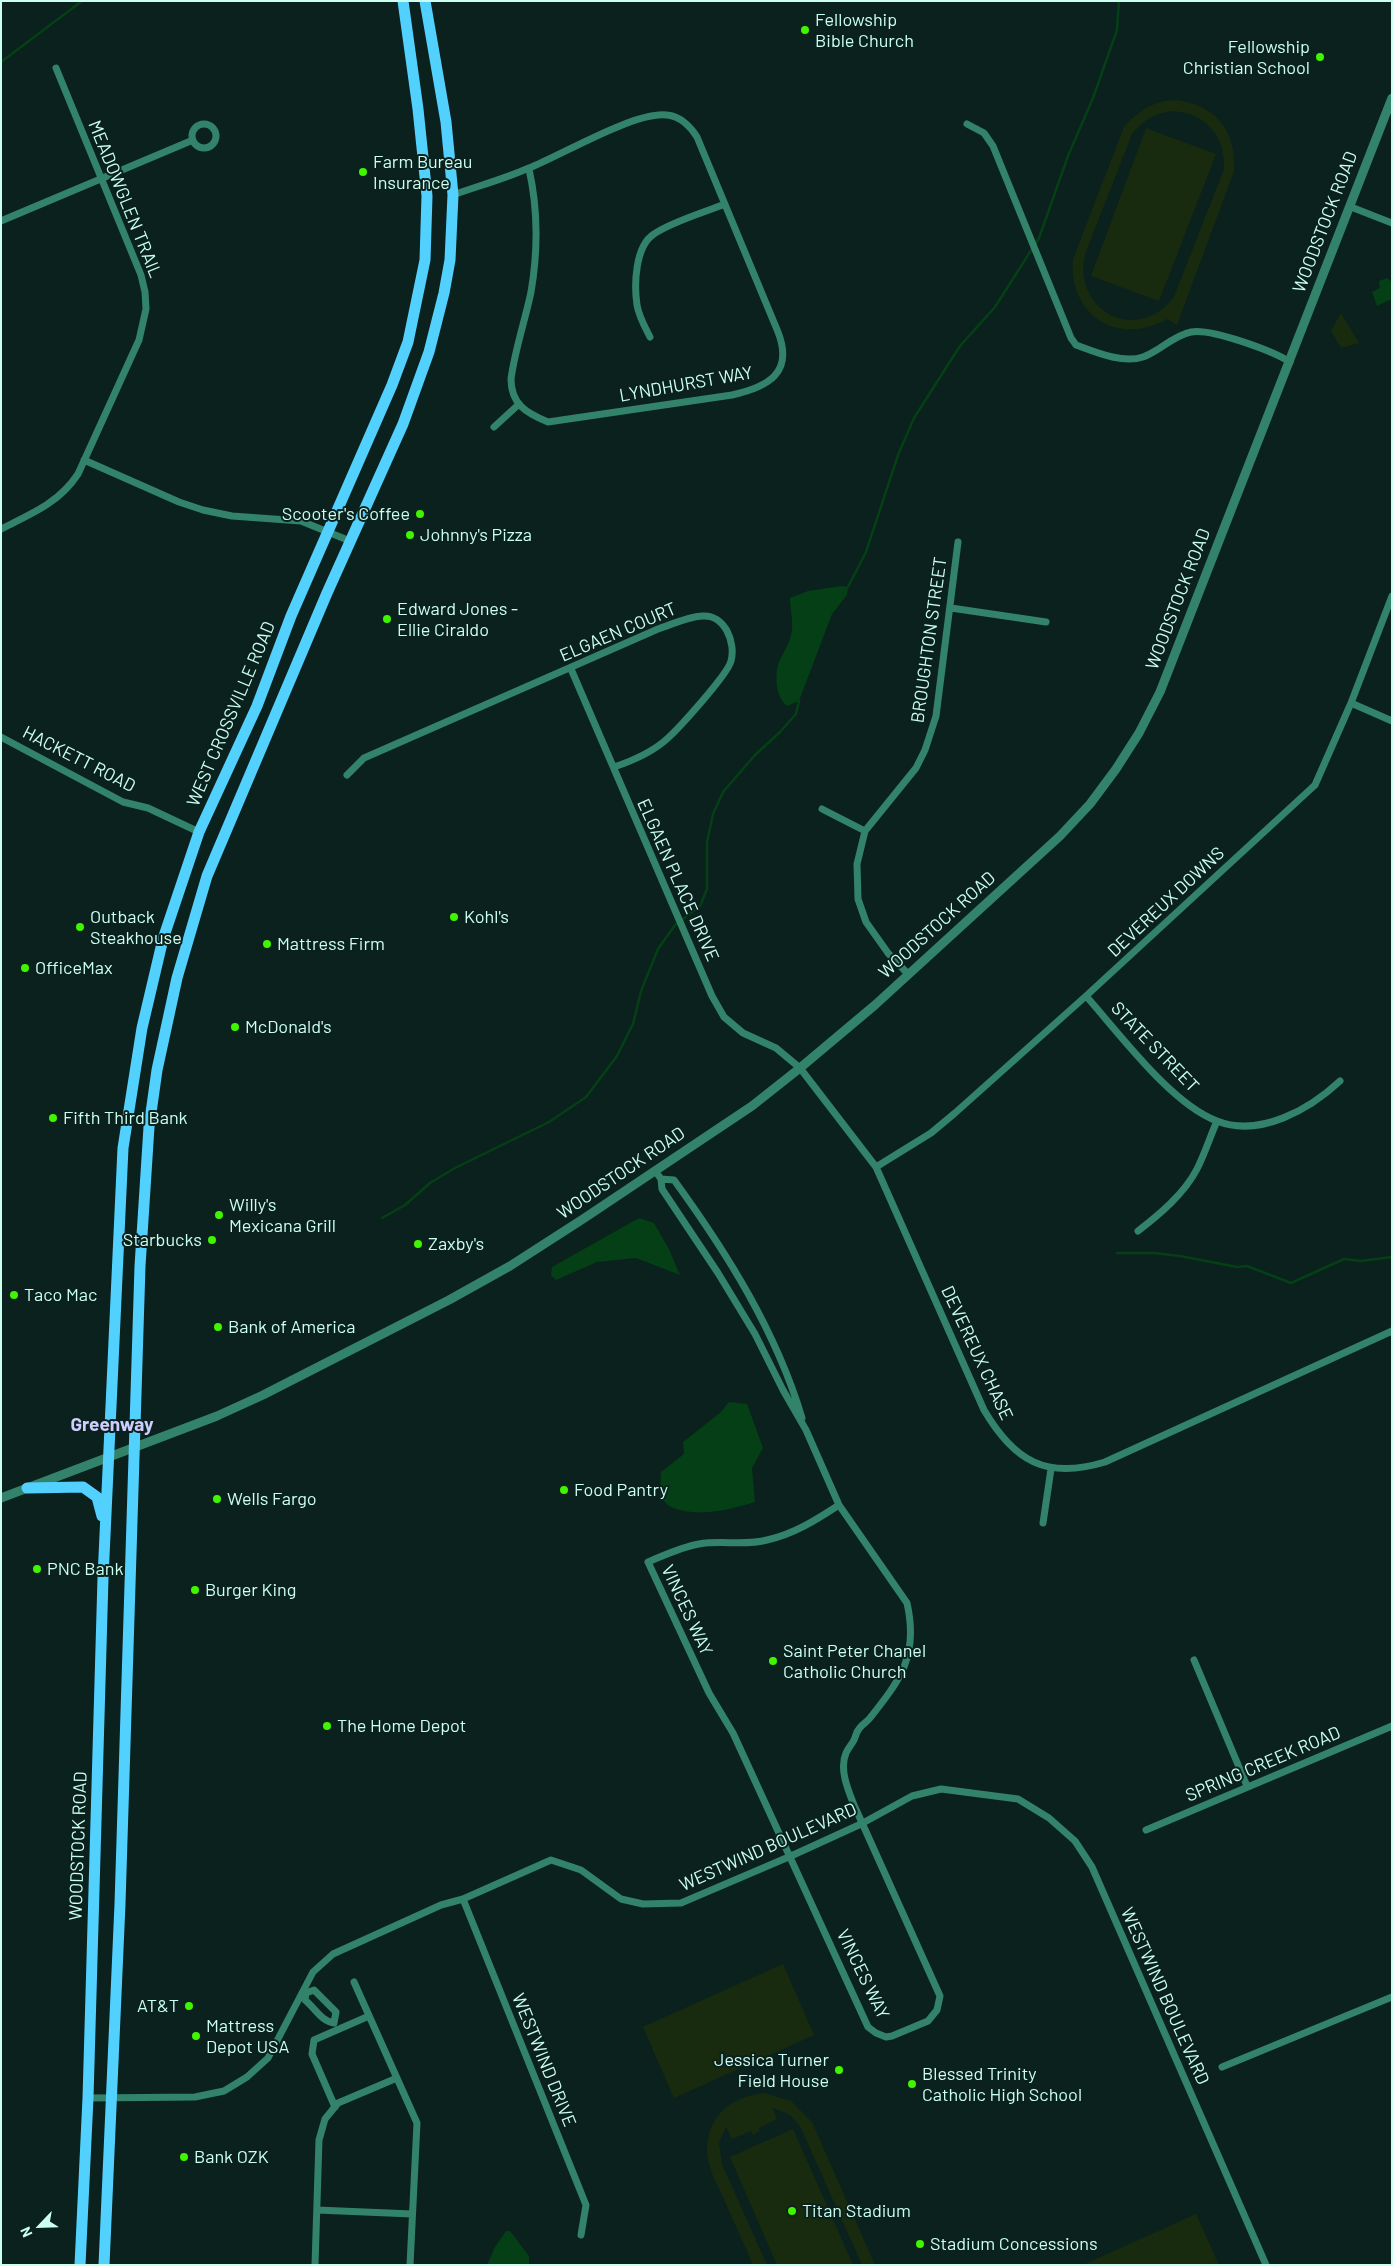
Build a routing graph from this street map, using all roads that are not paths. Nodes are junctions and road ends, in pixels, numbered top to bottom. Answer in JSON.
{"nodes":[{"id":1,"x":403,"y":1,"type":"edge"},
{"id":2,"x":425,"y":1,"type":"edge"},
{"id":3,"x":56,"y":68,"type":"dead end"},
{"id":4,"x":1392,"y":98,"type":"edge"},
{"id":5,"x":967,"y":124,"type":"dead end"},
{"id":6,"x":193,"y":140,"type":"dead end"},
{"id":7,"x":529,"y":169,"type":"junction"},
{"id":8,"x":101,"y":178,"type":"junction"},
{"id":9,"x":453,"y":195,"type":"junction"},
{"id":10,"x":725,"y":204,"type":"junction"},
{"id":11,"x":1350,"y":207,"type":"junction"},
{"id":12,"x":1,"y":221,"type":"edge"},
{"id":13,"x":1392,"y":223,"type":"edge"},
{"id":14,"x":650,"y":337,"type":"dead end"},
{"id":15,"x":1290,"y":362,"type":"junction"},
{"id":16,"x":518,"y":405,"type":"junction"},
{"id":17,"x":494,"y":427,"type":"dead end"},
{"id":18,"x":84,"y":460,"type":"junction"},
{"id":19,"x":1,"y":528,"type":"edge"},
{"id":20,"x":328,"y":531,"type":"junction"},
{"id":21,"x":350,"y":541,"type":"junction"},
{"id":22,"x":958,"y":542,"type":"dead end"},
{"id":23,"x":1392,"y":596,"type":"edge"},
{"id":24,"x":951,"y":608,"type":"junction"},
{"id":25,"x":1046,"y":622,"type":"dead end"},
{"id":26,"x":571,"y":669,"type":"junction"},
{"id":27,"x":1351,"y":703,"type":"junction"},
{"id":28,"x":1392,"y":721,"type":"edge"},
{"id":29,"x":1,"y":736,"type":"edge"},
{"id":30,"x":614,"y":766,"type":"junction"},
{"id":31,"x":347,"y":775,"type":"dead end"},
{"id":32,"x":822,"y":810,"type":"dead end"},
{"id":33,"x":864,"y":831,"type":"junction"},
{"id":34,"x":199,"y":832,"type":"junction"},
{"id":35,"x":908,"y":974,"type":"junction"},
{"id":36,"x":1086,"y":996,"type":"junction"},
{"id":37,"x":800,"y":1068,"type":"junction"},
{"id":38,"x":1340,"y":1081,"type":"dead end"},
{"id":39,"x":1217,"y":1121,"type":"junction"},
{"id":40,"x":876,"y":1167,"type":"junction"},
{"id":41,"x":658,"y":1175,"type":"junction"},
{"id":42,"x":1138,"y":1231,"type":"dead end"},
{"id":43,"x":1392,"y":1330,"type":"edge"},
{"id":44,"x":806,"y":1430,"type":"junction"},
{"id":45,"x":136,"y":1446,"type":"junction"},
{"id":46,"x":109,"y":1457,"type":"junction"},
{"id":47,"x":1051,"y":1469,"type":"junction"},
{"id":48,"x":27,"y":1488,"type":"junction"},
{"id":49,"x":1,"y":1498,"type":"edge"},
{"id":50,"x":839,"y":1505,"type":"junction"},
{"id":51,"x":1043,"y":1523,"type":"dead end"},
{"id":52,"x":105,"y":1528,"type":"junction"},
{"id":53,"x":1194,"y":1660,"type":"dead end"},
{"id":54,"x":1392,"y":1726,"type":"edge"},
{"id":55,"x":1246,"y":1786,"type":"junction"},
{"id":56,"x":863,"y":1822,"type":"junction"},
{"id":57,"x":1146,"y":1830,"type":"dead end"},
{"id":58,"x":791,"y":1856,"type":"junction"},
{"id":59,"x":463,"y":1898,"type":"junction"},
{"id":60,"x":354,"y":1982,"type":"dead end"},
{"id":61,"x":304,"y":1991,"type":"junction"},
{"id":62,"x":1392,"y":1997,"type":"edge"},
{"id":63,"x":325,"y":1999,"type":"junction"},
{"id":64,"x":315,"y":2009,"type":"junction"},
{"id":65,"x":369,"y":2016,"type":"junction"},
{"id":66,"x":336,"y":2026,"type":"junction"},
{"id":67,"x":1222,"y":2067,"type":"dead end"},
{"id":68,"x":397,"y":2078,"type":"junction"},
{"id":69,"x":88,"y":2098,"type":"junction"},
{"id":70,"x":112,"y":2098,"type":"junction"},
{"id":71,"x":335,"y":2107,"type":"junction"},
{"id":72,"x":317,"y":2210,"type":"junction"},
{"id":73,"x":412,"y":2214,"type":"junction"},
{"id":74,"x":581,"y":2235,"type":"dead end"},
{"id":75,"x":80,"y":2265,"type":"edge"},
{"id":76,"x":104,"y":2265,"type":"edge"},
{"id":77,"x":315,"y":2265,"type":"edge"},
{"id":78,"x":410,"y":2265,"type":"edge"},
{"id":79,"x":1266,"y":2265,"type":"edge"}],
"edges":[{"from":1,"to":20,"type":"main road","name":"WEST CROSSVILLE ROAD"},
{"from":2,"to":9,"type":"main road"},
{"from":3,"to":8,"type":"street","name":"MEADOWGLEN TRAIL"},
{"from":4,"to":11,"type":"street","name":"WOODSTOCK ROAD"},
{"from":5,"to":15,"type":"street"},
{"from":6,"to":8,"type":"street"},
{"from":7,"to":9,"type":"street","name":"LYNDHURST WAY"},
{"from":7,"to":10,"type":"street","name":"LYNDHURST WAY"},
{"from":7,"to":16,"type":"street"},
{"from":8,"to":12,"type":"street"},
{"from":8,"to":18,"type":"street","name":"MEADOWGLEN TRAIL"},
{"from":9,"to":21,"type":"main road"},
{"from":10,"to":14,"type":"street"},
{"from":10,"to":16,"type":"street","name":"LYNDHURST WAY"},
{"from":11,"to":13,"type":"street"},
{"from":11,"to":15,"type":"street","name":"WOODSTOCK ROAD"},
{"from":15,"to":35,"type":"street","name":"WOODSTOCK ROAD"},
{"from":16,"to":17,"type":"street"},
{"from":18,"to":19,"type":"street","name":"MEADOWGLEN TRAIL"},
{"from":18,"to":20,"type":"street"},
{"from":20,"to":21,"type":"street"},
{"from":20,"to":34,"type":"main road","name":"WEST CROSSVILLE ROAD"},
{"from":21,"to":45,"type":"main road"},
{"from":22,"to":24,"type":"street","name":"BROUGHTON STREET"},
{"from":23,"to":27,"type":"street","name":"DEVEREUX DOWNS"},
{"from":24,"to":25,"type":"street"},
{"from":24,"to":33,"type":"street","name":"BROUGHTON STREET"},
{"from":26,"to":30,"type":"street","name":"ELGAEN PLACE DRIVE"},
{"from":26,"to":30,"type":"street","name":"ELGAEN COURT"},
{"from":26,"to":31,"type":"street","name":"ELGAEN COURT"},
{"from":27,"to":28,"type":"street"},
{"from":27,"to":36,"type":"street","name":"DEVEREUX DOWNS"},
{"from":29,"to":34,"type":"street","name":"HACKETT ROAD"},
{"from":30,"to":37,"type":"street","name":"ELGAEN PLACE DRIVE"},
{"from":32,"to":33,"type":"street"},
{"from":33,"to":35,"type":"street","name":"BROUGHTON STREET"},
{"from":34,"to":46,"type":"main road","name":"WEST CROSSVILLE ROAD"},
{"from":35,"to":37,"type":"street","name":"WOODSTOCK ROAD"},
{"from":36,"to":39,"type":"street","name":"STATE STREET"},
{"from":36,"to":40,"type":"street","name":"DEVEREUX DOWNS"},
{"from":37,"to":40,"type":"street","name":"DEVEREUX CHASE"},
{"from":37,"to":41,"type":"street","name":"WOODSTOCK ROAD"},
{"from":38,"to":39,"type":"street","name":"STATE STREET"},
{"from":39,"to":42,"type":"street"},
{"from":40,"to":47,"type":"street","name":"DEVEREUX CHASE"},
{"from":41,"to":44,"type":"street","name":"VINCES WAY"},
{"from":41,"to":44,"type":"street","name":"VINCES WAY"},
{"from":41,"to":45,"type":"street","name":"WOODSTOCK ROAD"},
{"from":43,"to":47,"type":"street","name":"DEVEREUX CHASE"},
{"from":44,"to":50,"type":"street","name":"VINCES WAY"},
{"from":45,"to":46,"type":"street","name":"WOODSTOCK ROAD"},
{"from":45,"to":70,"type":"main road"},
{"from":46,"to":48,"type":"street"},
{"from":46,"to":52,"type":"main road","name":"WOODSTOCK ROAD"},
{"from":47,"to":51,"type":"street"},
{"from":48,"to":49,"type":"street"},
{"from":48,"to":52,"type":"main road"},
{"from":50,"to":56,"type":"street","name":"VINCES WAY"},
{"from":50,"to":58,"type":"street","name":"VINCES WAY"},
{"from":52,"to":69,"type":"main road","name":"WOODSTOCK ROAD"},
{"from":53,"to":55,"type":"street"},
{"from":54,"to":55,"type":"street","name":"SPRING CREEK ROAD"},
{"from":55,"to":57,"type":"street","name":"SPRING CREEK ROAD"},
{"from":56,"to":58,"type":"street","name":"WESTWIND BOULEVARD"},
{"from":56,"to":58,"type":"street","name":"VINCES WAY"},
{"from":56,"to":79,"type":"street","name":"WESTWIND BOULEVARD"},
{"from":58,"to":59,"type":"street","name":"WESTWIND BOULEVARD"},
{"from":59,"to":61,"type":"street","name":"WESTWIND BOULEVARD"},
{"from":59,"to":74,"type":"street","name":"WESTWIND DRIVE"},
{"from":60,"to":65,"type":"street"},
{"from":61,"to":63,"type":"street"},
{"from":61,"to":64,"type":"street"},
{"from":61,"to":70,"type":"street","name":"WESTWIND BOULEVARD"},
{"from":62,"to":67,"type":"street"},
{"from":63,"to":64,"type":"street"},
{"from":63,"to":66,"type":"street"},
{"from":64,"to":66,"type":"street"},
{"from":65,"to":66,"type":"street"},
{"from":65,"to":68,"type":"street"},
{"from":66,"to":71,"type":"street"},
{"from":68,"to":71,"type":"street"},
{"from":68,"to":73,"type":"street"},
{"from":69,"to":70,"type":"street","name":"WESTWIND BOULEVARD"},
{"from":69,"to":75,"type":"main road","name":"WOODSTOCK ROAD"},
{"from":70,"to":76,"type":"main road"},
{"from":71,"to":72,"type":"street"},
{"from":72,"to":73,"type":"street"},
{"from":72,"to":77,"type":"street"},
{"from":73,"to":78,"type":"street"}]}
